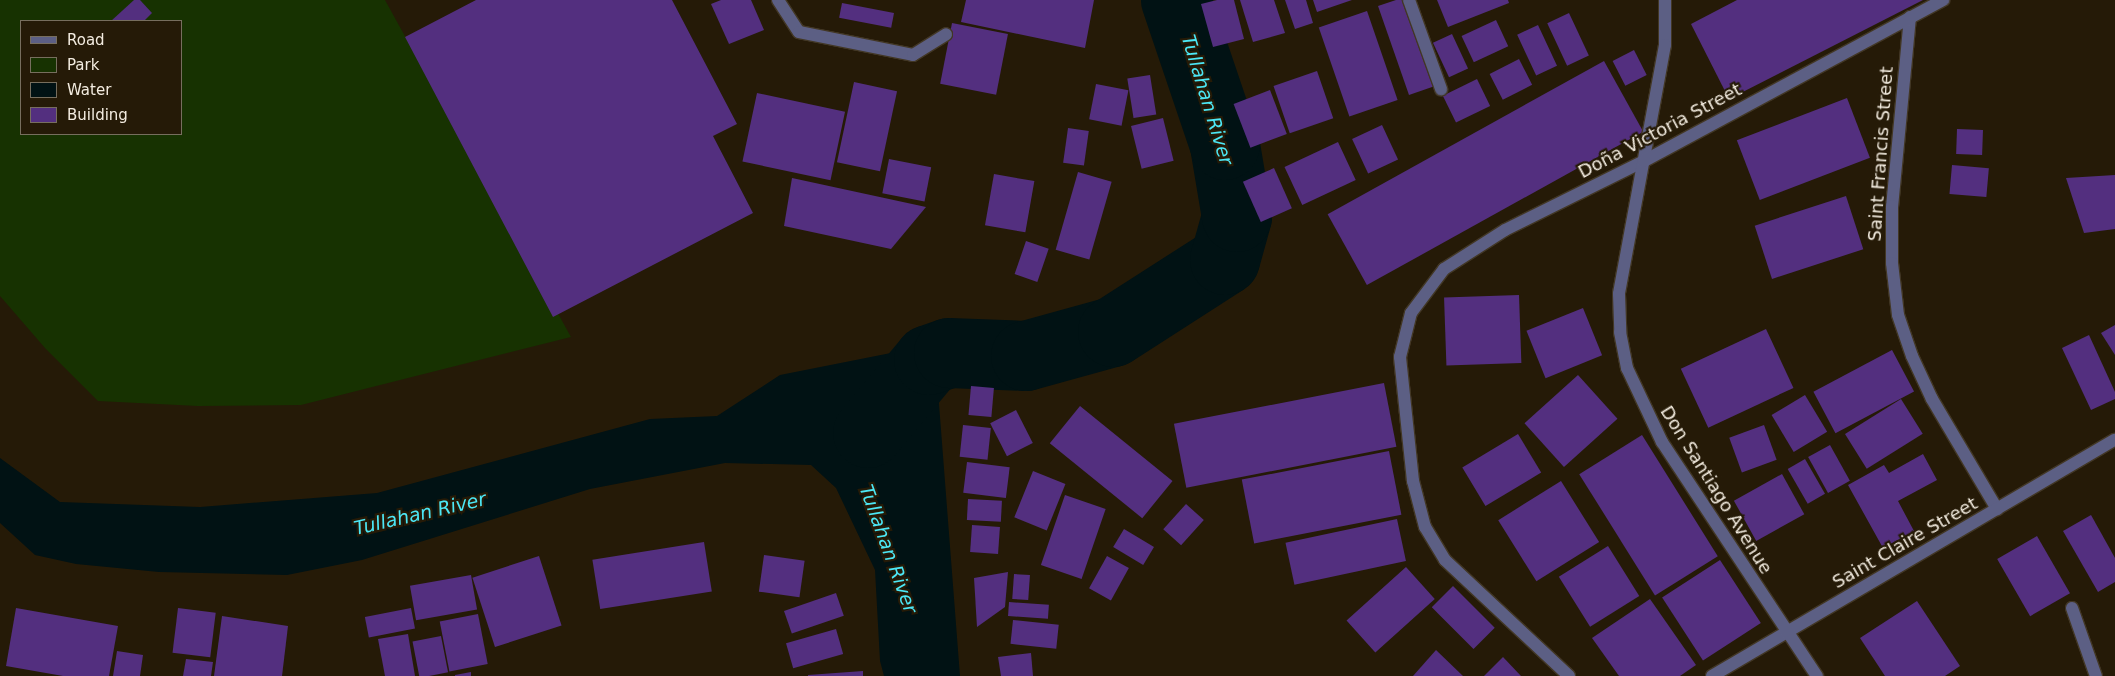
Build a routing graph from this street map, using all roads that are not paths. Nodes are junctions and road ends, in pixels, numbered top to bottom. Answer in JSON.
{"nodes":[{"id":1,"x":778,"y":0,"type":"edge"},
{"id":2,"x":1409,"y":0,"type":"edge"},
{"id":3,"x":1665,"y":0,"type":"edge"},
{"id":4,"x":1943,"y":0,"type":"edge"},
{"id":5,"x":1910,"y":17,"type":"junction"},
{"id":6,"x":946,"y":34,"type":"dead end"},
{"id":7,"x":1441,"y":89,"type":"dead end"},
{"id":8,"x":1644,"y":161,"type":"junction"},
{"id":9,"x":2115,"y":440,"type":"edge"},
{"id":10,"x":1997,"y":509,"type":"junction"},
{"id":11,"x":2072,"y":608,"type":"dead end"},
{"id":12,"x":1786,"y":632,"type":"junction"},
{"id":13,"x":1569,"y":676,"type":"edge"},
{"id":14,"x":1712,"y":676,"type":"edge"},
{"id":15,"x":1817,"y":676,"type":"edge"},
{"id":16,"x":2096,"y":676,"type":"edge"}],
"edges":[{"from":1,"to":6,"type":"street"},
{"from":2,"to":7,"type":"street"},
{"from":3,"to":8,"type":"street","name":"Don Santiago Avenue"},
{"from":4,"to":5,"type":"street","name":"Doña Victoria Street"},
{"from":5,"to":8,"type":"street","name":"Doña Victoria Street"},
{"from":5,"to":10,"type":"street","name":"Saint Francis Street"},
{"from":8,"to":12,"type":"street","name":"Don Santiago Avenue"},
{"from":8,"to":13,"type":"street","name":"Doña Victoria Street"},
{"from":9,"to":10,"type":"street","name":"Saint Claire Street"},
{"from":10,"to":12,"type":"street","name":"Saint Claire Street"},
{"from":11,"to":16,"type":"street"},
{"from":12,"to":14,"type":"street","name":"Saint Claire Street"},
{"from":12,"to":15,"type":"street","name":"Don Santiago Avenue"}]}
